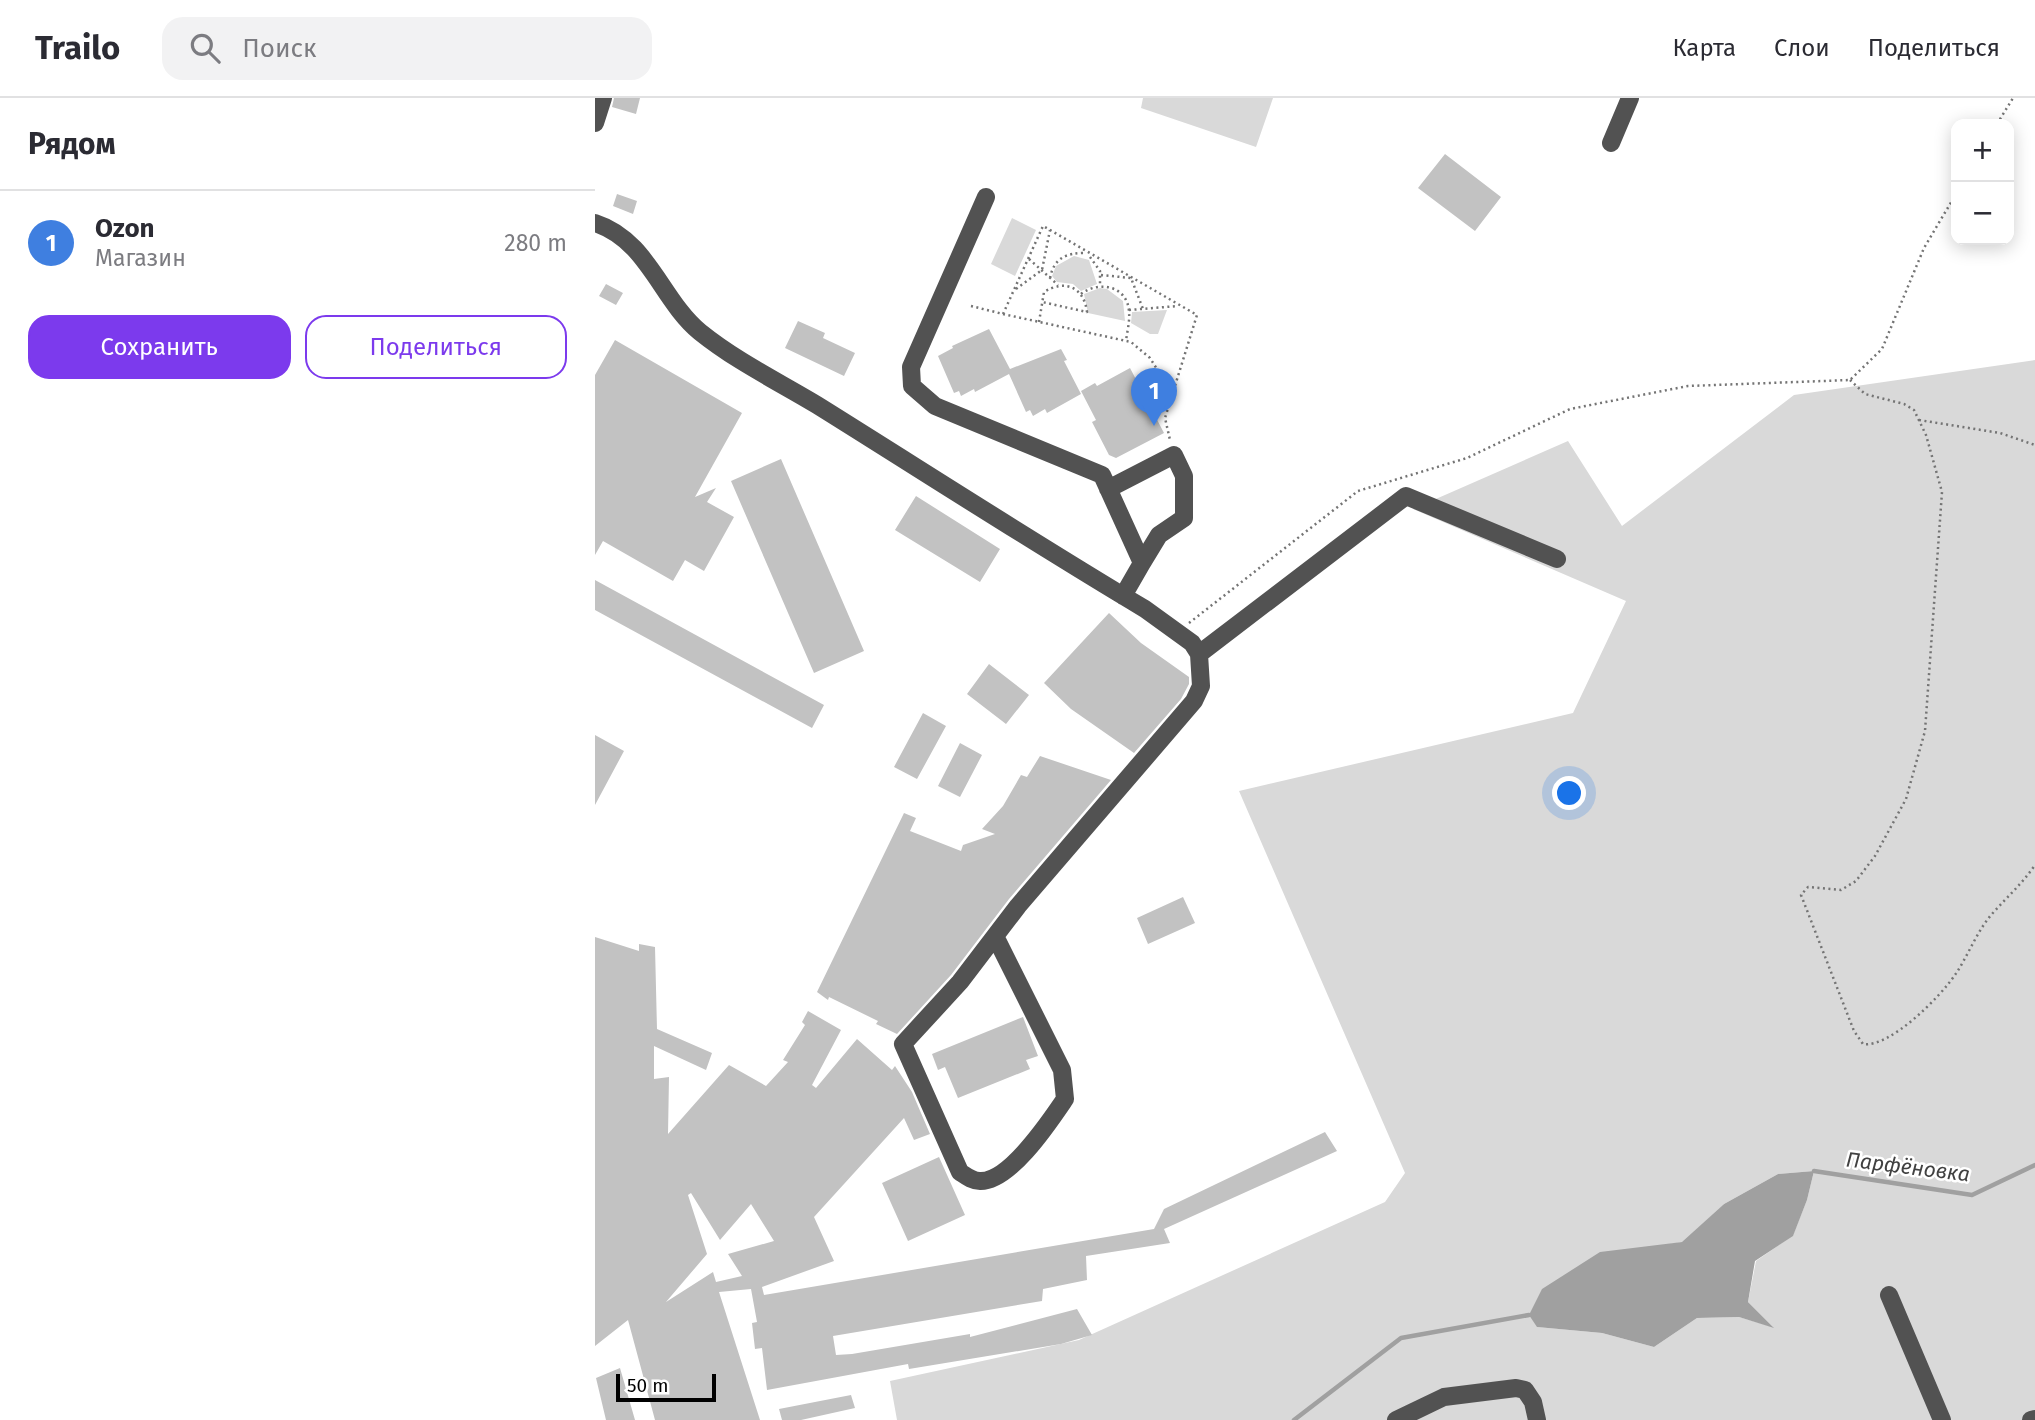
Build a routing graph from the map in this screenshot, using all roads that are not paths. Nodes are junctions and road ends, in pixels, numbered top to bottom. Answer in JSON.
{"nodes":[{"id":1,"x":603,"y":98,"type":"edge"},
{"id":2,"x":1630,"y":98,"type":"edge"},
{"id":3,"x":595,"y":123,"type":"edge"},
{"id":4,"x":1611,"y":143,"type":"dead end"},
{"id":5,"x":986,"y":197,"type":"dead end"},
{"id":6,"x":595,"y":223,"type":"edge"},
{"id":7,"x":1108,"y":489,"type":"junction"},
{"id":8,"x":1557,"y":559,"type":"dead end"},
{"id":9,"x":1142,"y":563,"type":"junction"},
{"id":10,"x":1122,"y":596,"type":"junction"},
{"id":11,"x":1199,"y":654,"type":"junction"},
{"id":12,"x":996,"y":938,"type":"junction"},
{"id":13,"x":1889,"y":1295,"type":"dead end"},
{"id":14,"x":1396,"y":1420,"type":"edge"},
{"id":15,"x":1537,"y":1420,"type":"edge"},
{"id":16,"x":1942,"y":1420,"type":"edge"}],
"edges":[{"from":1,"to":3,"type":"street"},
{"from":2,"to":4,"type":"street"},
{"from":5,"to":7,"type":"street"},
{"from":6,"to":10,"type":"street"},
{"from":7,"to":9,"type":"street"},
{"from":7,"to":9,"type":"street"},
{"from":8,"to":11,"type":"street"},
{"from":9,"to":10,"type":"street"},
{"from":10,"to":11,"type":"street"},
{"from":11,"to":12,"type":"street"},
{"from":12,"to":12,"type":"street"},
{"from":13,"to":16,"type":"street"},
{"from":14,"to":15,"type":"street"}]}
